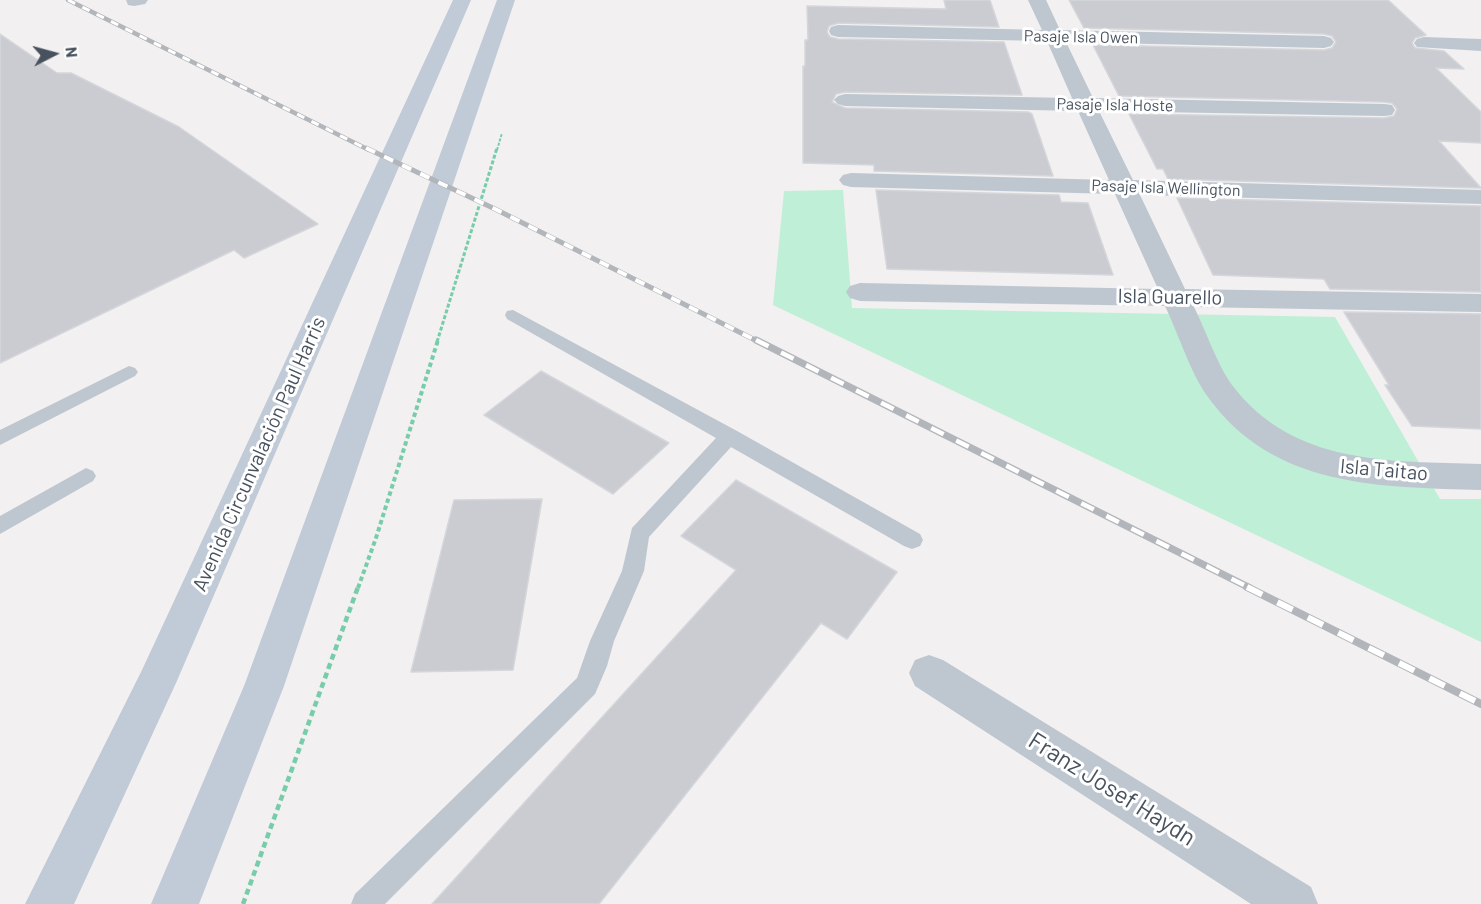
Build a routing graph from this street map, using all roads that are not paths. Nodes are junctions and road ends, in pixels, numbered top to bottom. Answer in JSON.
{"nodes":[{"id":1,"x":462,"y":0,"type":"edge"},
{"id":2,"x":506,"y":0,"type":"edge"},
{"id":3,"x":1037,"y":0,"type":"edge"},
{"id":4,"x":838,"y":31,"type":"dead end"},
{"id":5,"x":1053,"y":36,"type":"junction"},
{"id":6,"x":1324,"y":42,"type":"dead end"},
{"id":7,"x":1424,"y":43,"type":"dead end"},
{"id":8,"x":1481,"y":45,"type":"edge"},
{"id":9,"x":845,"y":100,"type":"dead end"},
{"id":10,"x":1085,"y":104,"type":"junction"},
{"id":11,"x":1384,"y":110,"type":"dead end"},
{"id":12,"x":851,"y":180,"type":"dead end"},
{"id":13,"x":1124,"y":187,"type":"junction"},
{"id":14,"x":1481,"y":197,"type":"edge"},
{"id":15,"x":860,"y":291,"type":"dead end"},
{"id":16,"x":1175,"y":298,"type":"junction"},
{"id":17,"x":1481,"y":303,"type":"edge"},
{"id":18,"x":513,"y":315,"type":"dead end"},
{"id":19,"x":129,"y":372,"type":"dead end"},
{"id":20,"x":730,"y":436,"type":"junction"},
{"id":21,"x":0,"y":438,"type":"edge"},
{"id":22,"x":86,"y":476,"type":"dead end"},
{"id":23,"x":1481,"y":477,"type":"edge"},
{"id":24,"x":0,"y":526,"type":"edge"},
{"id":25,"x":912,"y":540,"type":"dead end"},
{"id":26,"x":929,"y":674,"type":"dead end"},
{"id":27,"x":1282,"y":902,"type":"edge"},
{"id":28,"x":49,"y":904,"type":"edge"},
{"id":29,"x":175,"y":904,"type":"edge"},
{"id":30,"x":365,"y":904,"type":"edge"}],
"edges":[{"from":1,"to":28,"type":"main road","name":"Avenida Circunvalación Paul Harris"},
{"from":2,"to":29,"type":"main road"},
{"from":3,"to":5,"type":"street","name":"Isla Taitao"},
{"from":4,"to":5,"type":"street","name":"Pasaje Isla Owen"},
{"from":5,"to":6,"type":"street","name":"Pasaje Isla Owen"},
{"from":5,"to":10,"type":"street","name":"Isla Taitao"},
{"from":7,"to":8,"type":"street"},
{"from":9,"to":10,"type":"street","name":"Pasaje Isla Hoste"},
{"from":10,"to":11,"type":"street","name":"Pasaje Isla Hoste"},
{"from":10,"to":13,"type":"street","name":"Isla Taitao"},
{"from":12,"to":13,"type":"street","name":"Pasaje Isla Wellington"},
{"from":13,"to":14,"type":"street","name":"Pasaje Isla Wellington"},
{"from":13,"to":16,"type":"street","name":"Isla Taitao"},
{"from":15,"to":16,"type":"street","name":"Isla Guarello"},
{"from":16,"to":17,"type":"street","name":"Isla Guarello"},
{"from":16,"to":23,"type":"street","name":"Isla Taitao"},
{"from":18,"to":20,"type":"lane"},
{"from":19,"to":21,"type":"lane"},
{"from":20,"to":25,"type":"lane"},
{"from":20,"to":30,"type":"lane"},
{"from":22,"to":24,"type":"lane"},
{"from":26,"to":27,"type":"street","name":"Franz Josef Haydn"}]}
